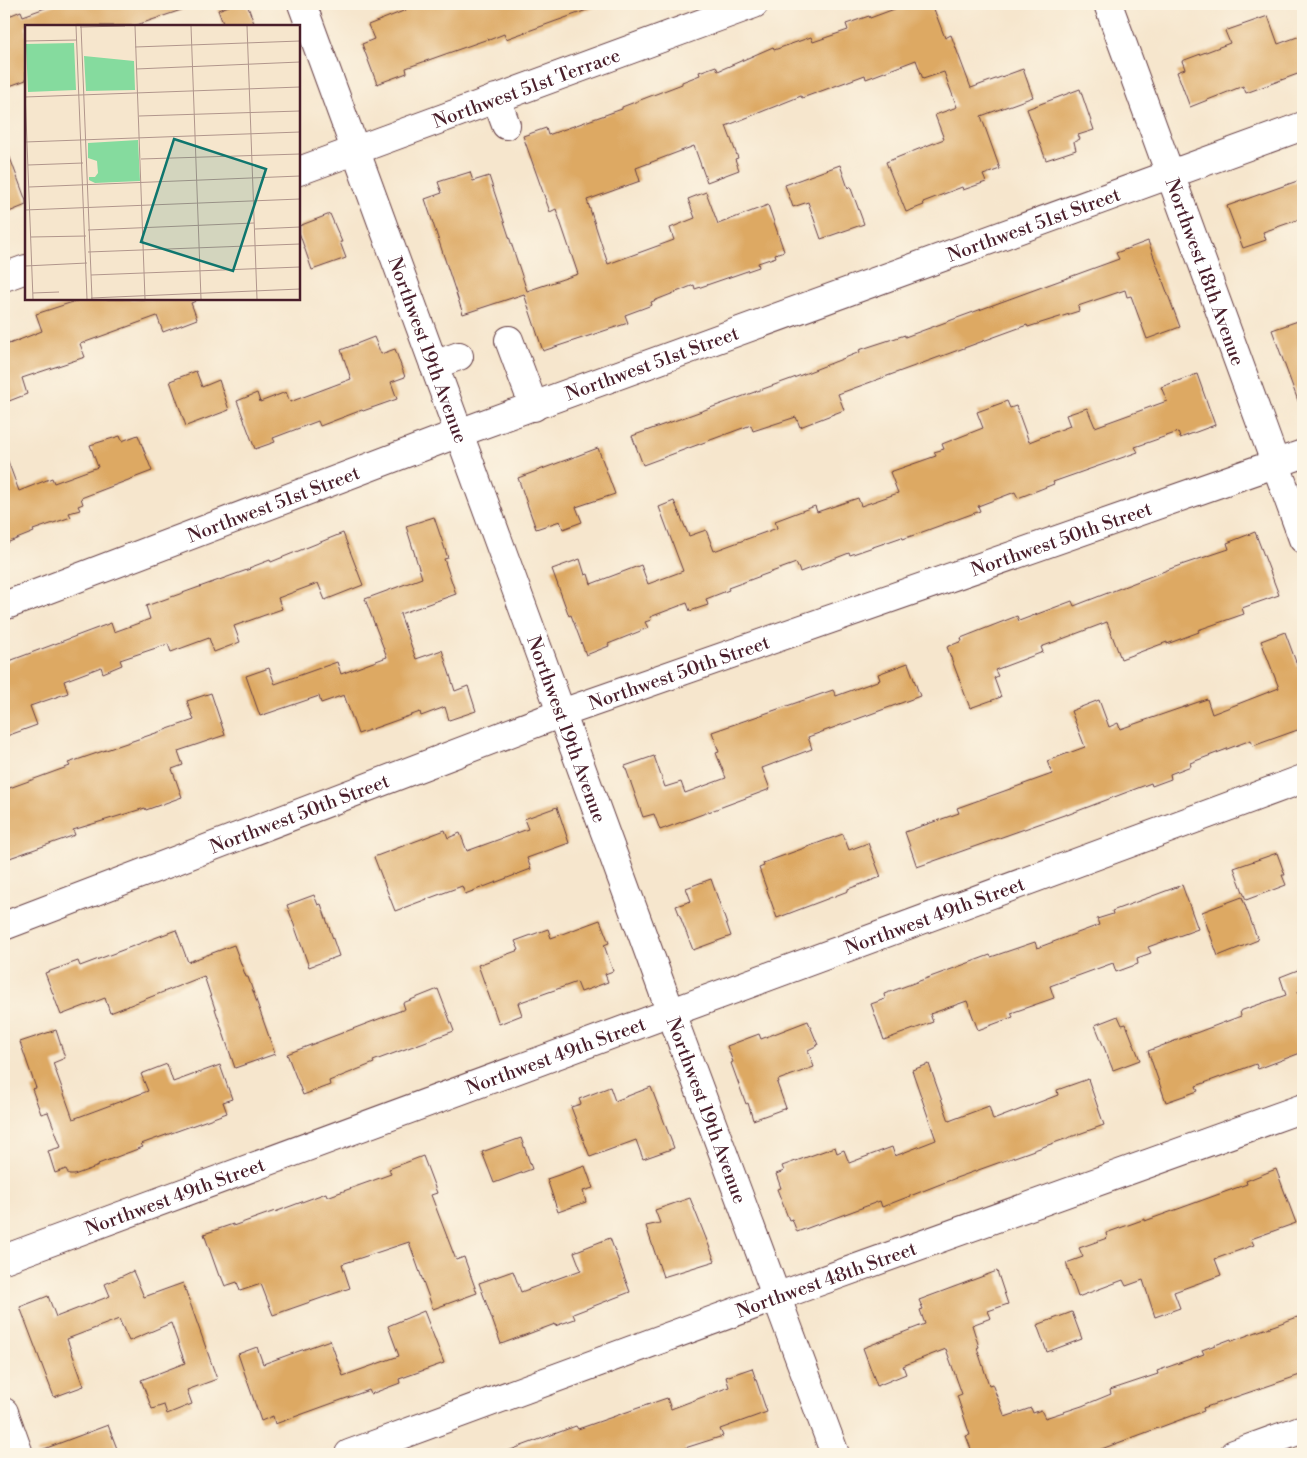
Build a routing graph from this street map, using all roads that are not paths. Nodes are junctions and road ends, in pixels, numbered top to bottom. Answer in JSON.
{"nodes":[{"id":1,"x":302,"y":4,"type":"edge"},
{"id":2,"x":754,"y":4,"type":"edge"},
{"id":3,"x":1108,"y":4,"type":"edge"},
{"id":4,"x":496,"y":98,"type":"junction"},
{"id":5,"x":506,"y":124,"type":"dead end"},
{"id":6,"x":1303,"y":126,"type":"edge"},
{"id":7,"x":356,"y":150,"type":"junction"},
{"id":8,"x":300,"y":170,"type":"edge"},
{"id":9,"x":1169,"y":176,"type":"junction"},
{"id":10,"x":25,"y":269,"type":"edge"},
{"id":11,"x":4,"y":277,"type":"edge"},
{"id":12,"x":509,"y":340,"type":"dead end"},
{"id":13,"x":534,"y":407,"type":"junction"},
{"id":14,"x":459,"y":433,"type":"junction"},
{"id":15,"x":1303,"y":454,"type":"edge"},
{"id":16,"x":1276,"y":463,"type":"junction"},
{"id":17,"x":1303,"y":539,"type":"edge"},
{"id":18,"x":4,"y":606,"type":"edge"},
{"id":19,"x":562,"y":712,"type":"junction"},
{"id":20,"x":1303,"y":779,"type":"edge"},
{"id":21,"x":4,"y":926,"type":"edge"},
{"id":22,"x":671,"y":1013,"type":"junction"},
{"id":23,"x":1303,"y":1108,"type":"edge"},
{"id":24,"x":4,"y":1258,"type":"edge"},
{"id":25,"x":776,"y":1297,"type":"junction"},
{"id":26,"x":4,"y":1412,"type":"edge"},
{"id":27,"x":1303,"y":1429,"type":"edge"},
{"id":28,"x":19,"y":1454,"type":"edge"},
{"id":29,"x":349,"y":1454,"type":"edge"},
{"id":30,"x":835,"y":1454,"type":"edge"},
{"id":31,"x":1234,"y":1454,"type":"edge"}],
"edges":[{"from":1,"to":7,"type":"street","name":"Northwest 19th Avenue"},
{"from":2,"to":4,"type":"street","name":"Northwest 51st Terrace"},
{"from":3,"to":9,"type":"street","name":"Northwest 18th Avenue"},
{"from":4,"to":5,"type":"street"},
{"from":4,"to":7,"type":"street","name":"Northwest 51st Terrace"},
{"from":6,"to":9,"type":"street","name":"Northwest 51st Street"},
{"from":7,"to":8,"type":"street","name":"Northwest 51st Terrace"},
{"from":7,"to":14,"type":"street","name":"Northwest 19th Avenue"},
{"from":9,"to":13,"type":"street","name":"Northwest 51st Street"},
{"from":9,"to":16,"type":"street","name":"Northwest 18th Avenue"},
{"from":10,"to":11,"type":"street"},
{"from":12,"to":13,"type":"street"},
{"from":13,"to":14,"type":"street","name":"Northwest 51st Street"},
{"from":14,"to":18,"type":"street","name":"Northwest 51st Street"},
{"from":14,"to":19,"type":"street","name":"Northwest 19th Avenue"},
{"from":15,"to":16,"type":"street","name":"Northwest 50th Street"},
{"from":16,"to":17,"type":"street","name":"Northwest 18th Avenue"},
{"from":16,"to":19,"type":"street","name":"Northwest 50th Street"},
{"from":19,"to":21,"type":"street","name":"Northwest 50th Street"},
{"from":19,"to":22,"type":"street","name":"Northwest 19th Avenue"},
{"from":20,"to":22,"type":"street","name":"Northwest 49th Street"},
{"from":22,"to":24,"type":"street","name":"Northwest 49th Street"},
{"from":22,"to":25,"type":"street","name":"Northwest 19th Avenue"},
{"from":23,"to":25,"type":"street","name":"Northwest 48th Street"},
{"from":25,"to":29,"type":"street","name":"Northwest 48th Street"},
{"from":25,"to":30,"type":"street","name":"Northwest 19th Avenue"},
{"from":26,"to":28,"type":"street"},
{"from":27,"to":31,"type":"street"}]}
